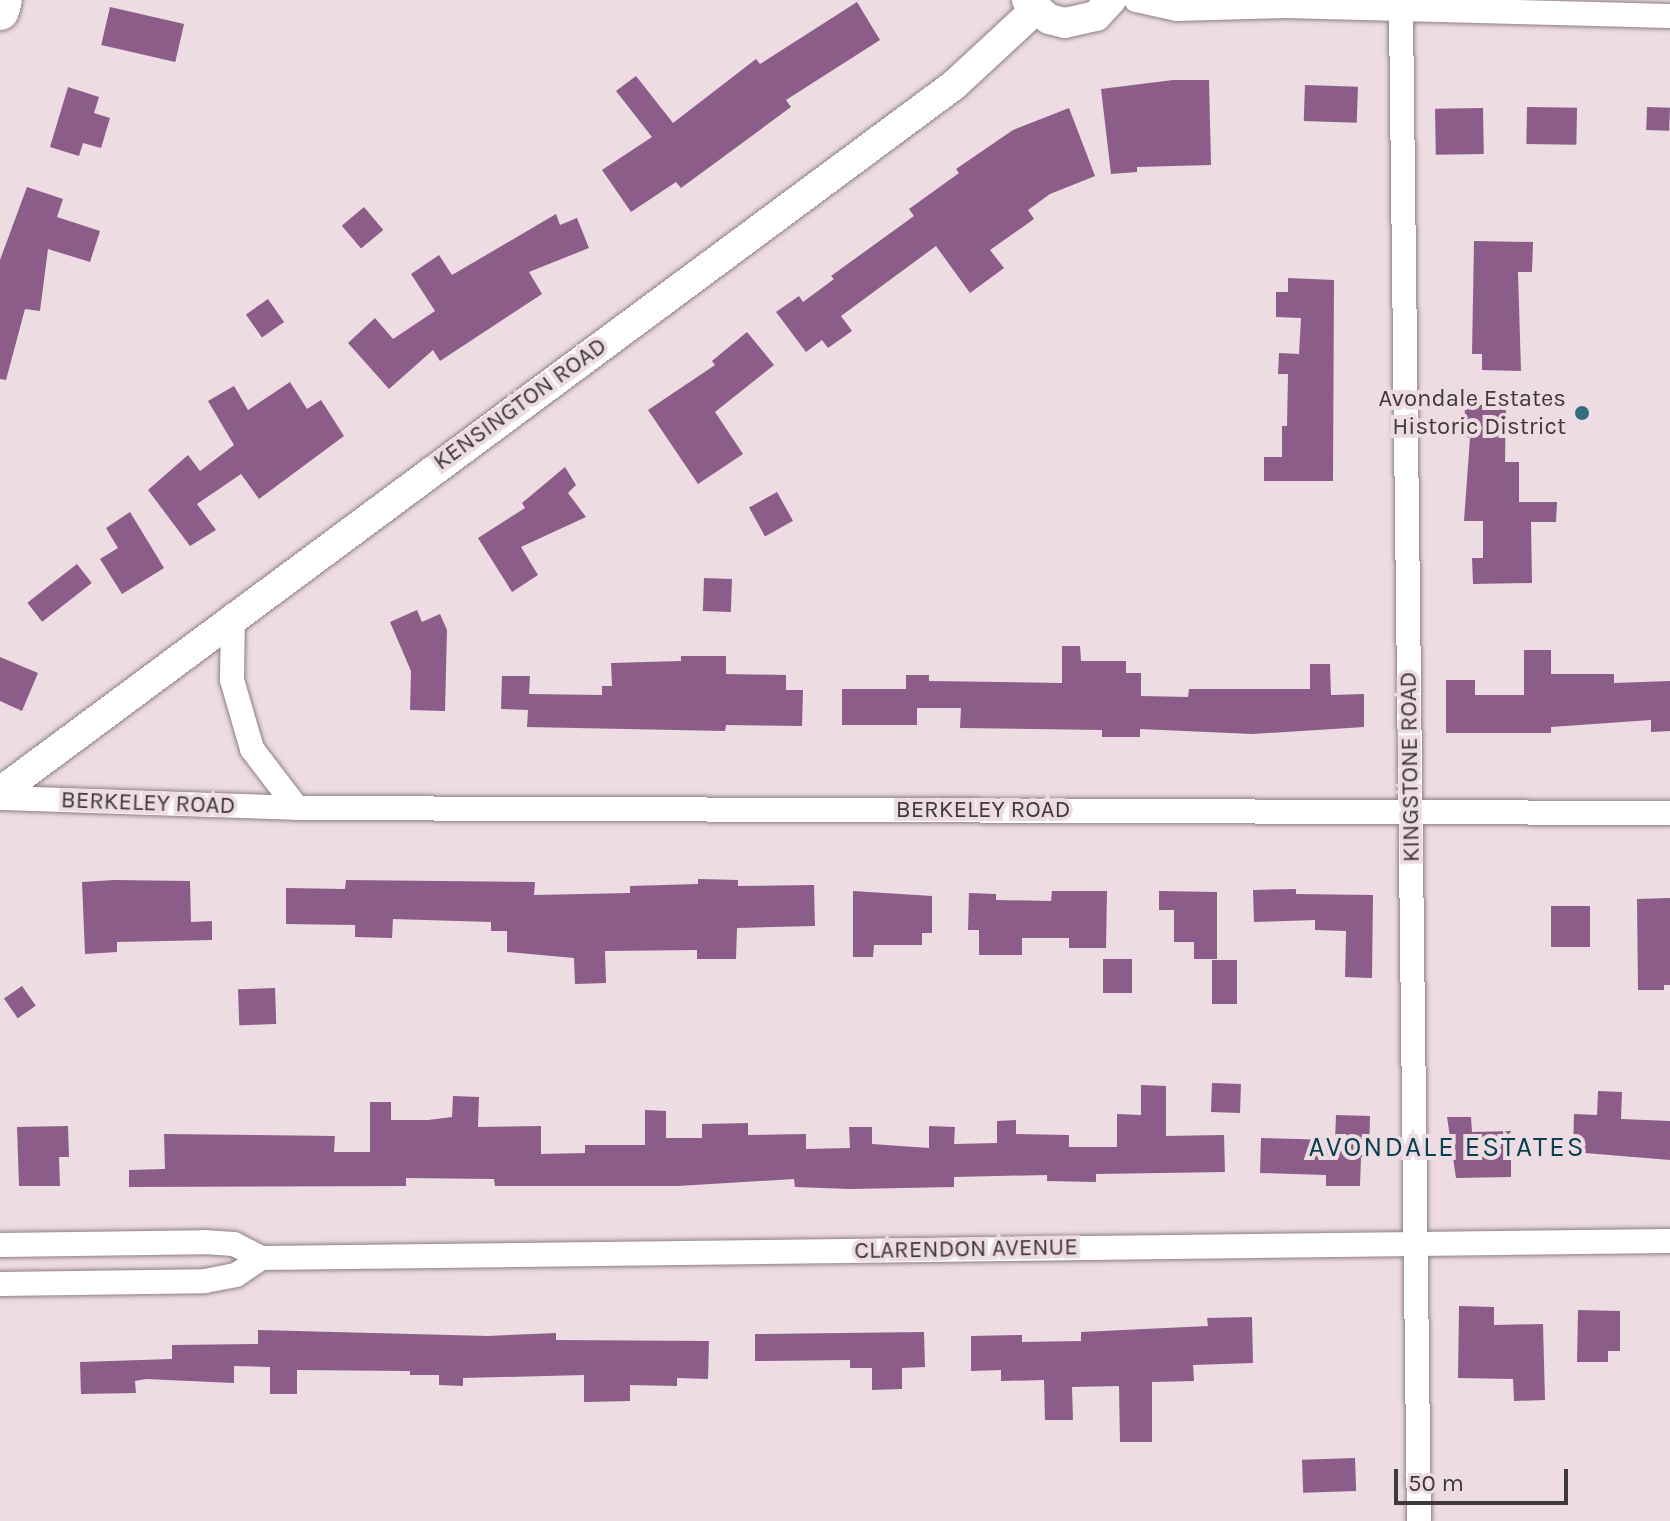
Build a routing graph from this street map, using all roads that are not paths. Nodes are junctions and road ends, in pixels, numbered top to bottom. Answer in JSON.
{"nodes":[{"id":1,"x":3,"y":0,"type":"edge"},
{"id":2,"x":1111,"y":0,"type":"edge"},
{"id":3,"x":1136,"y":0,"type":"edge"},
{"id":4,"x":1031,"y":5,"type":"edge"},
{"id":5,"x":0,"y":11,"type":"edge"},
{"id":6,"x":1401,"y":12,"type":"junction"},
{"id":7,"x":1670,"y":16,"type":"edge"},
{"id":8,"x":233,"y":615,"type":"junction"},
{"id":9,"x":0,"y":795,"type":"edge"},
{"id":10,"x":297,"y":808,"type":"junction"},
{"id":11,"x":1410,"y":812,"type":"junction"},
{"id":12,"x":1670,"y":813,"type":"edge"},
{"id":13,"x":1670,"y":1241,"type":"edge"},
{"id":14,"x":1413,"y":1244,"type":"junction"},
{"id":15,"x":0,"y":1245,"type":"edge"},
{"id":16,"x":261,"y":1258,"type":"junction"},
{"id":17,"x":0,"y":1284,"type":"edge"},
{"id":18,"x":1419,"y":1521,"type":"edge"}],
"edges":[{"from":1,"to":5,"type":"main road"},
{"from":2,"to":4,"type":"street"},
{"from":3,"to":6,"type":"street"},
{"from":4,"to":8,"type":"street","name":"KENSINGTON ROAD"},
{"from":6,"to":7,"type":"street"},
{"from":6,"to":11,"type":"street","name":"KINGSTONE ROAD"},
{"from":8,"to":9,"type":"street","name":"KENSINGTON ROAD"},
{"from":8,"to":10,"type":"street"},
{"from":9,"to":10,"type":"street","name":"BERKELEY ROAD"},
{"from":10,"to":11,"type":"street","name":"BERKELEY ROAD"},
{"from":11,"to":12,"type":"street","name":"BERKELEY ROAD"},
{"from":11,"to":14,"type":"street","name":"KINGSTONE ROAD"},
{"from":13,"to":14,"type":"street","name":"CLARENDON AVENUE"},
{"from":14,"to":16,"type":"street","name":"CLARENDON AVENUE"},
{"from":14,"to":18,"type":"street","name":"KINGSTONE ROAD"},
{"from":15,"to":16,"type":"street","name":"CLARENDON AVENUE"},
{"from":16,"to":17,"type":"street","name":"CLARENDON AVENUE"}]}
